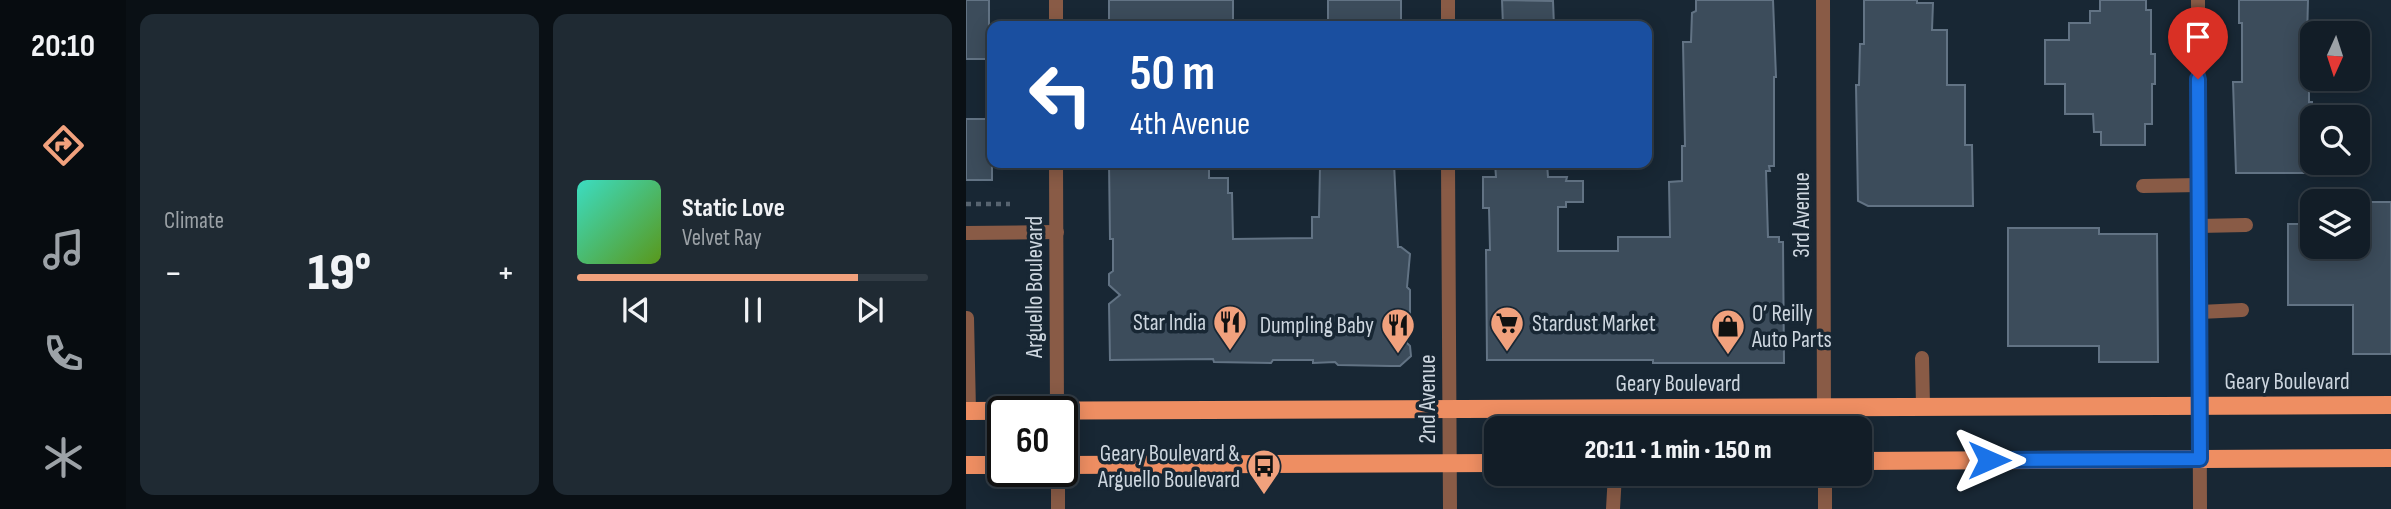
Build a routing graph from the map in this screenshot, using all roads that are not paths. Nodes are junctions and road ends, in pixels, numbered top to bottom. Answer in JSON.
{"nodes":[{"id":1,"x":1056,"y":0,"type":"edge"},
{"id":2,"x":1448,"y":0,"type":"edge"},
{"id":3,"x":1822,"y":0,"type":"edge"},
{"id":4,"x":2198,"y":0,"type":"edge"},
{"id":5,"x":1056,"y":21,"type":"edge"},
{"id":6,"x":1448,"y":21,"type":"edge"},
{"id":7,"x":1056,"y":168,"type":"edge"},
{"id":8,"x":1448,"y":168,"type":"edge"},
{"id":9,"x":2199,"y":185,"type":"junction"},
{"id":10,"x":2143,"y":186,"type":"dead end"},
{"id":11,"x":2246,"y":225,"type":"dead end"},
{"id":12,"x":2199,"y":226,"type":"junction"},
{"id":13,"x":1057,"y":232,"type":"junction"},
{"id":14,"x":966,"y":233,"type":"edge"},
{"id":15,"x":2242,"y":310,"type":"dead end"},
{"id":16,"x":2200,"y":313,"type":"junction"},
{"id":17,"x":967,"y":317,"type":"edge"},
{"id":18,"x":1922,"y":358,"type":"dead end"},
{"id":19,"x":1058,"y":396,"type":"edge"},
{"id":20,"x":2200,"y":405,"type":"junction"},
{"id":21,"x":2391,"y":405,"type":"edge"},
{"id":22,"x":1923,"y":406,"type":"junction"},
{"id":23,"x":1824,"y":407,"type":"junction"},
{"id":24,"x":1450,"y":409,"type":"junction"},
{"id":25,"x":968,"y":411,"type":"edge"},
{"id":26,"x":987,"y":411,"type":"edge"},
{"id":27,"x":1078,"y":411,"type":"edge"},
{"id":28,"x":1824,"y":416,"type":"edge"},
{"id":29,"x":2391,"y":458,"type":"edge"},
{"id":30,"x":2200,"y":459,"type":"junction"},
{"id":31,"x":1872,"y":461,"type":"edge"},
{"id":32,"x":1450,"y":463,"type":"junction"},
{"id":33,"x":1484,"y":463,"type":"edge"},
{"id":34,"x":966,"y":465,"type":"edge"},
{"id":35,"x":987,"y":465,"type":"edge"},
{"id":36,"x":1078,"y":465,"type":"edge"},
{"id":37,"x":1614,"y":486,"type":"edge"},
{"id":38,"x":1825,"y":486,"type":"edge"},
{"id":39,"x":1058,"y":487,"type":"edge"},
{"id":40,"x":1058,"y":509,"type":"edge"},
{"id":41,"x":1450,"y":509,"type":"edge"},
{"id":42,"x":1613,"y":509,"type":"edge"},
{"id":43,"x":1825,"y":509,"type":"edge"},
{"id":44,"x":2200,"y":509,"type":"edge"}],
"edges":[{"from":1,"to":5,"type":"street"},
{"from":2,"to":6,"type":"street"},
{"from":3,"to":23,"type":"street","name":"3rd Avenue"},
{"from":4,"to":9,"type":"street"},
{"from":7,"to":13,"type":"street","name":"Arguello Boulevard"},
{"from":8,"to":24,"type":"street","name":"2nd Avenue"},
{"from":9,"to":10,"type":"street"},
{"from":9,"to":12,"type":"street"},
{"from":11,"to":12,"type":"street"},
{"from":12,"to":16,"type":"street"},
{"from":13,"to":14,"type":"street"},
{"from":13,"to":19,"type":"street","name":"Arguello Boulevard"},
{"from":15,"to":16,"type":"street"},
{"from":16,"to":20,"type":"street"},
{"from":17,"to":25,"type":"street"},
{"from":18,"to":22,"type":"street"},
{"from":20,"to":21,"type":"main road","name":"Geary Boulevard"},
{"from":20,"to":22,"type":"main road","name":"Geary Boulevard"},
{"from":20,"to":30,"type":"street"},
{"from":22,"to":23,"type":"main road","name":"Geary Boulevard"},
{"from":23,"to":24,"type":"main road","name":"Geary Boulevard"},
{"from":23,"to":28,"type":"street","name":"3rd Avenue"},
{"from":24,"to":27,"type":"main road","name":"Geary Boulevard"},
{"from":24,"to":32,"type":"street","name":"2nd Avenue"},
{"from":25,"to":26,"type":"main road","name":"Geary Boulevard"},
{"from":29,"to":30,"type":"main road"},
{"from":30,"to":31,"type":"main road"},
{"from":30,"to":44,"type":"street"},
{"from":32,"to":33,"type":"main road"},
{"from":32,"to":36,"type":"main road"},
{"from":32,"to":41,"type":"street","name":"2nd Avenue"},
{"from":34,"to":35,"type":"main road"},
{"from":37,"to":42,"type":"street"},
{"from":38,"to":43,"type":"street"},
{"from":39,"to":40,"type":"street"}]}
